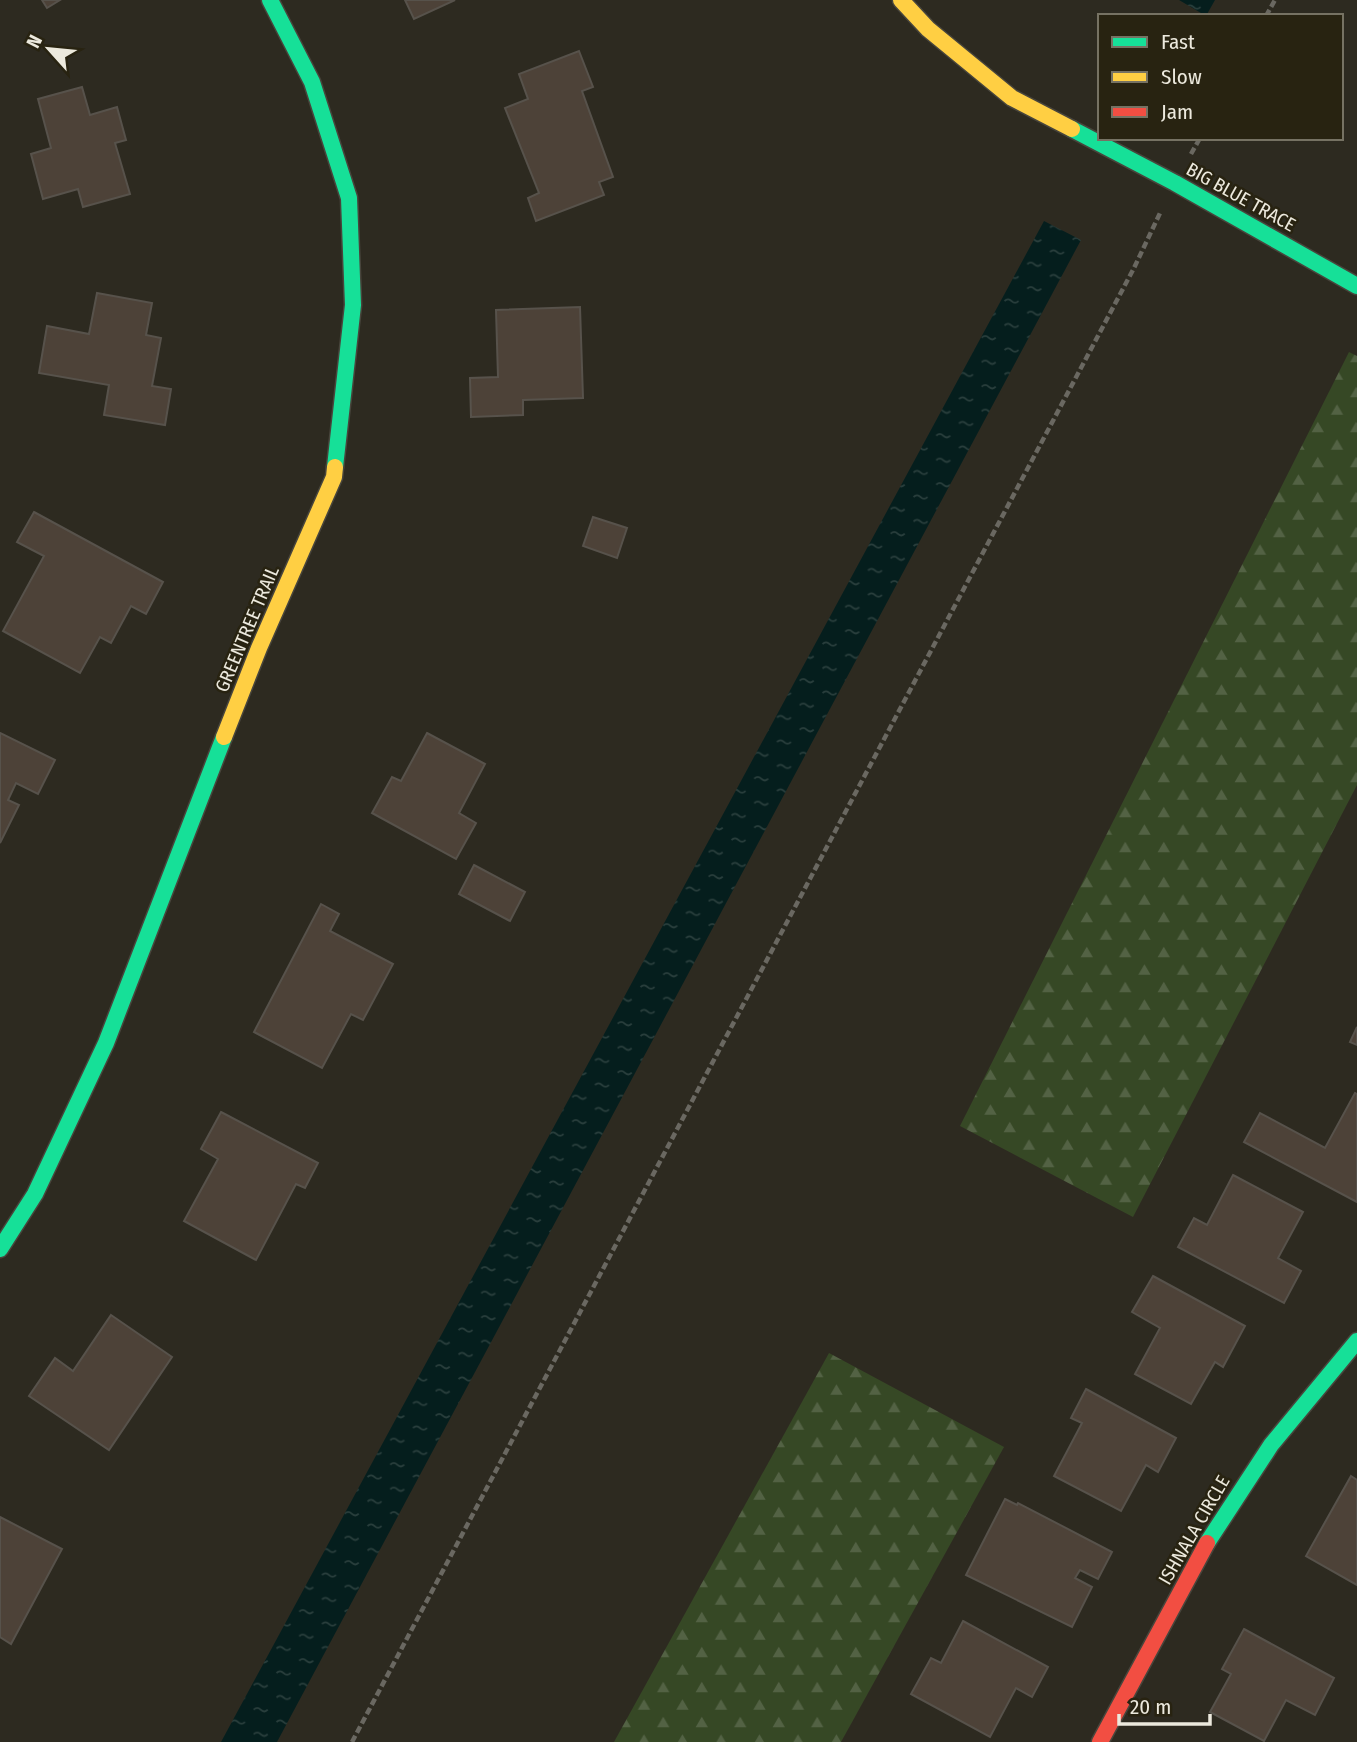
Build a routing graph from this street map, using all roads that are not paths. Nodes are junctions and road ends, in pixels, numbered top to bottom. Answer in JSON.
{"nodes":[{"id":1,"x":270,"y":0,"type":"edge"},
{"id":2,"x":901,"y":0,"type":"edge"},
{"id":3,"x":1357,"y":286,"type":"edge"},
{"id":4,"x":0,"y":1249,"type":"edge"},
{"id":5,"x":1351,"y":1347,"type":"edge"},
{"id":6,"x":1100,"y":1742,"type":"edge"}],
"edges":[{"from":1,"to":4,"type":"street","name":"GREENTREE TRAIL"},
{"from":2,"to":3,"type":"street","name":"BIG BLUE TRACE"},
{"from":5,"to":6,"type":"street","name":"ISHNALA CIRCLE"}]}
